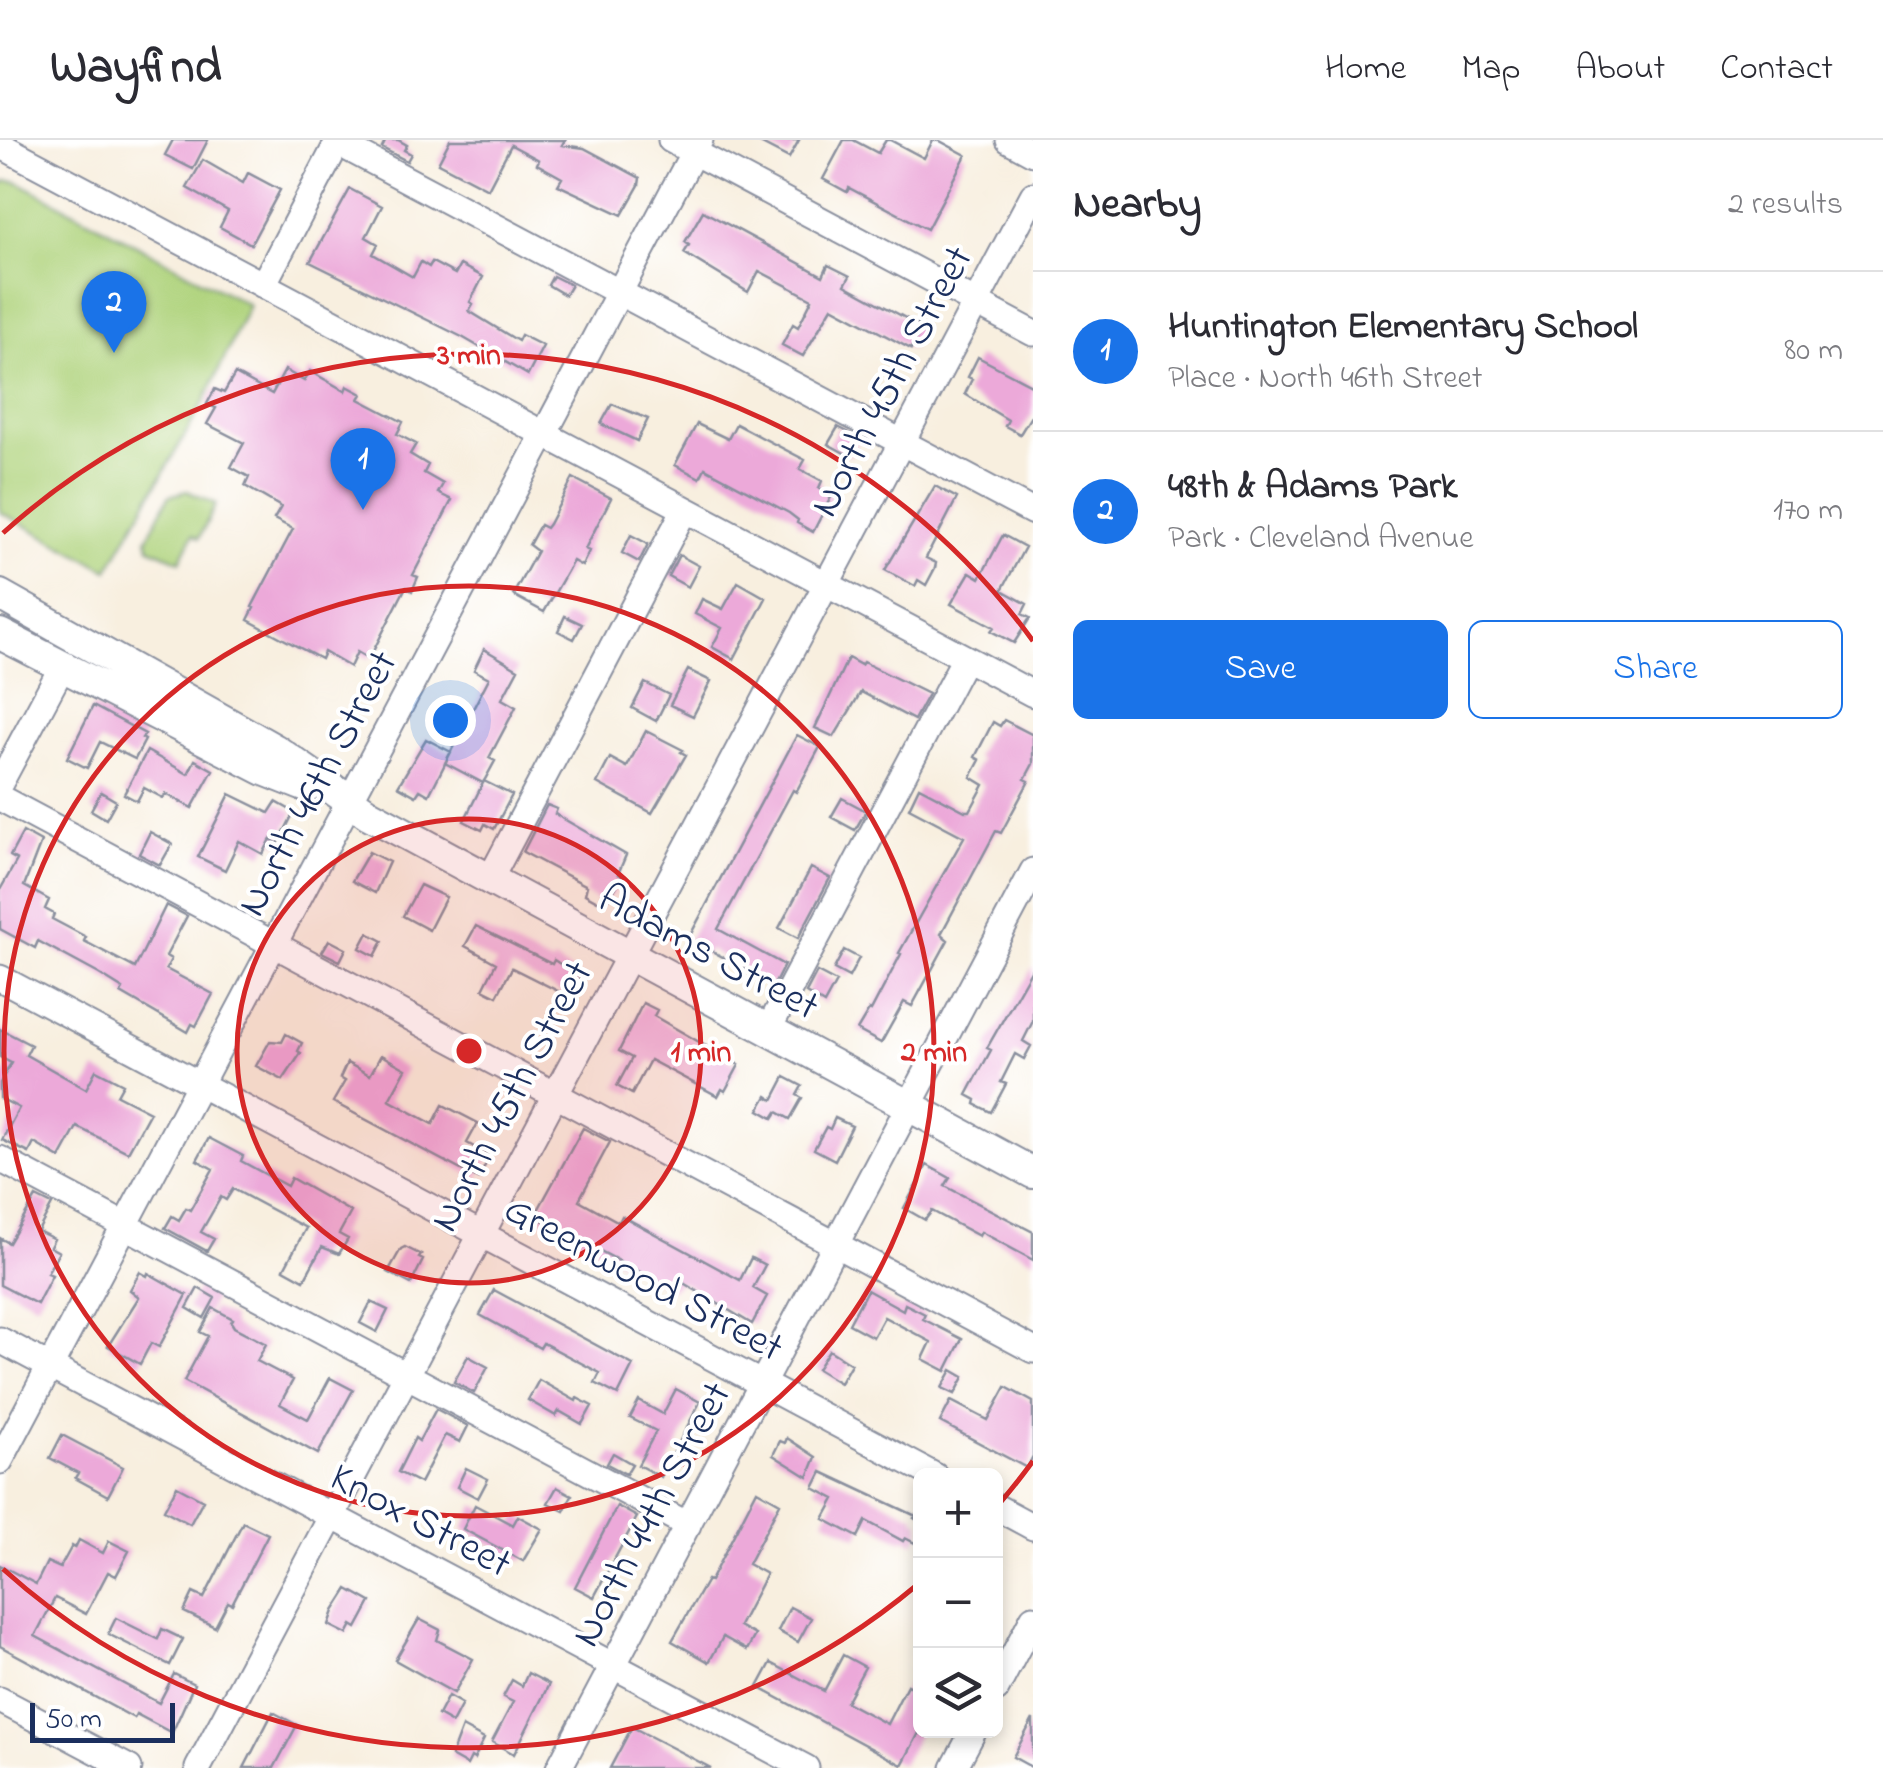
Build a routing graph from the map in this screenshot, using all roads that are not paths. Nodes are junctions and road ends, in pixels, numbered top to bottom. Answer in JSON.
{"nodes":[{"id":1,"x":1009,"y":140,"type":"edge"},
{"id":2,"x":338,"y":142,"type":"edge"},
{"id":3,"x":688,"y":144,"type":"edge"},
{"id":4,"x":0,"y":146,"type":"edge"},
{"id":5,"x":1033,"y":152,"type":"edge"},
{"id":6,"x":1033,"y":194,"type":"edge"},
{"id":7,"x":263,"y":285,"type":"junction"},
{"id":8,"x":618,"y":293,"type":"junction"},
{"id":9,"x":976,"y":302,"type":"junction"},
{"id":10,"x":1033,"y":333,"type":"edge"},
{"id":11,"x":544,"y":434,"type":"junction"},
{"id":12,"x":901,"y":443,"type":"junction"},
{"id":13,"x":685,"y":508,"type":"junction"},
{"id":14,"x":1033,"y":512,"type":"edge"},
{"id":15,"x":826,"y":584,"type":"junction"},
{"id":16,"x":0,"y":595,"type":"edge"},
{"id":17,"x":0,"y":634,"type":"edge"},
{"id":18,"x":965,"y":658,"type":"junction"},
{"id":19,"x":62,"y":667,"type":"junction"},
{"id":20,"x":1033,"y":694,"type":"edge"},
{"id":21,"x":0,"y":783,"type":"edge"},
{"id":22,"x":0,"y":798,"type":"edge"},
{"id":23,"x":348,"y":802,"type":"junction"},
{"id":24,"x":1033,"y":872,"type":"edge"},
{"id":25,"x":490,"y":879,"type":"junction"},
{"id":26,"x":274,"y":945,"type":"junction"},
{"id":27,"x":628,"y":955,"type":"junction"},
{"id":28,"x":0,"y":978,"type":"edge"},
{"id":29,"x":768,"y":1030,"type":"junction"},
{"id":30,"x":201,"y":1083,"type":"junction"},
{"id":31,"x":557,"y":1094,"type":"junction"},
{"id":32,"x":908,"y":1106,"type":"junction"},
{"id":33,"x":0,"y":1159,"type":"edge"},
{"id":34,"x":1033,"y":1173,"type":"edge"},
{"id":35,"x":124,"y":1225,"type":"junction"},
{"id":36,"x":482,"y":1234,"type":"junction"},
{"id":37,"x":838,"y":1244,"type":"junction"},
{"id":38,"x":0,"y":1340,"type":"edge"},
{"id":39,"x":1033,"y":1350,"type":"edge"},
{"id":40,"x":50,"y":1366,"type":"junction"},
{"id":41,"x":405,"y":1376,"type":"junction"},
{"id":42,"x":762,"y":1384,"type":"junction"},
{"id":43,"x":0,"y":1461,"type":"edge"},
{"id":44,"x":920,"y":1468,"type":"edge"},
{"id":45,"x":1003,"y":1511,"type":"edge"},
{"id":46,"x":332,"y":1516,"type":"junction"},
{"id":47,"x":688,"y":1525,"type":"junction"},
{"id":48,"x":1033,"y":1527,"type":"edge"},
{"id":49,"x":1033,"y":1618,"type":"edge"},
{"id":50,"x":614,"y":1665,"type":"junction"},
{"id":51,"x":1003,"y":1676,"type":"edge"},
{"id":52,"x":0,"y":1700,"type":"edge"},
{"id":53,"x":970,"y":1738,"type":"edge"},
{"id":54,"x":129,"y":1768,"type":"edge"},
{"id":55,"x":198,"y":1768,"type":"edge"},
{"id":56,"x":559,"y":1768,"type":"edge"},
{"id":57,"x":806,"y":1768,"type":"edge"},
{"id":58,"x":954,"y":1768,"type":"edge"}],
"edges":[{"from":1,"to":5,"type":"street"},
{"from":2,"to":7,"type":"street"},
{"from":2,"to":8,"type":"street"},
{"from":3,"to":8,"type":"street","name":"North 46th Street"},
{"from":3,"to":9,"type":"street"},
{"from":4,"to":7,"type":"street"},
{"from":6,"to":9,"type":"street","name":"North 45th Street"},
{"from":7,"to":11,"type":"street"},
{"from":8,"to":11,"type":"street","name":"North 46th Street"},
{"from":8,"to":12,"type":"street"},
{"from":9,"to":10,"type":"street"},
{"from":9,"to":12,"type":"street","name":"North 45th Street"},
{"from":11,"to":13,"type":"street"},
{"from":11,"to":23,"type":"street","name":"North 46th Street"},
{"from":12,"to":14,"type":"street"},
{"from":12,"to":15,"type":"street","name":"North 45th Street"},
{"from":13,"to":15,"type":"street"},
{"from":13,"to":25,"type":"street"},
{"from":15,"to":18,"type":"street"},
{"from":15,"to":27,"type":"street","name":"North 45th Street"},
{"from":16,"to":23,"type":"main road","name":"Adams Street"},
{"from":17,"to":19,"type":"main road","name":"Adams Street"},
{"from":18,"to":20,"type":"street"},
{"from":18,"to":29,"type":"street"},
{"from":19,"to":21,"type":"street"},
{"from":19,"to":23,"type":"main road","name":"Adams Street"},
{"from":22,"to":26,"type":"street"},
{"from":23,"to":25,"type":"main road","name":"Adams Street"},
{"from":23,"to":26,"type":"street","name":"North 46th Street"},
{"from":24,"to":32,"type":"street","name":"North 44th Street"},
{"from":25,"to":27,"type":"main road","name":"Adams Street"},
{"from":26,"to":30,"type":"street","name":"North 46th Street"},
{"from":26,"to":31,"type":"street"},
{"from":27,"to":29,"type":"main road","name":"Adams Street"},
{"from":27,"to":31,"type":"street","name":"North 45th Street"},
{"from":28,"to":30,"type":"street","name":"Greenwood Street"},
{"from":29,"to":32,"type":"main road","name":"Adams Street"},
{"from":30,"to":35,"type":"street","name":"North 46th Street"},
{"from":30,"to":36,"type":"street","name":"Greenwood Street"},
{"from":31,"to":36,"type":"street","name":"North 45th Street"},
{"from":31,"to":37,"type":"street"},
{"from":32,"to":34,"type":"main road","name":"Adams Street"},
{"from":32,"to":37,"type":"street","name":"North 44th Street"},
{"from":33,"to":35,"type":"street"},
{"from":35,"to":40,"type":"street","name":"North 46th Street"},
{"from":35,"to":41,"type":"street"},
{"from":36,"to":41,"type":"street","name":"North 45th Street"},
{"from":36,"to":42,"type":"street","name":"Greenwood Street"},
{"from":37,"to":39,"type":"street"},
{"from":37,"to":42,"type":"street","name":"North 44th Street"},
{"from":38,"to":40,"type":"street","name":"Knox Street"},
{"from":40,"to":43,"type":"street","name":"North 46th Street"},
{"from":40,"to":46,"type":"street","name":"Knox Street"},
{"from":41,"to":46,"type":"street","name":"North 45th Street"},
{"from":41,"to":47,"type":"street"},
{"from":42,"to":44,"type":"street","name":"Greenwood Street"},
{"from":42,"to":47,"type":"street","name":"North 44th Street"},
{"from":45,"to":48,"type":"street"},
{"from":46,"to":50,"type":"street","name":"Knox Street"},
{"from":46,"to":55,"type":"street","name":"North 45th Street"},
{"from":47,"to":50,"type":"street","name":"North 44th Street"},
{"from":49,"to":51,"type":"street"},
{"from":50,"to":56,"type":"street","name":"North 44th Street"},
{"from":50,"to":57,"type":"street","name":"Knox Street"},
{"from":52,"to":54,"type":"street"},
{"from":53,"to":58,"type":"street"}]}
